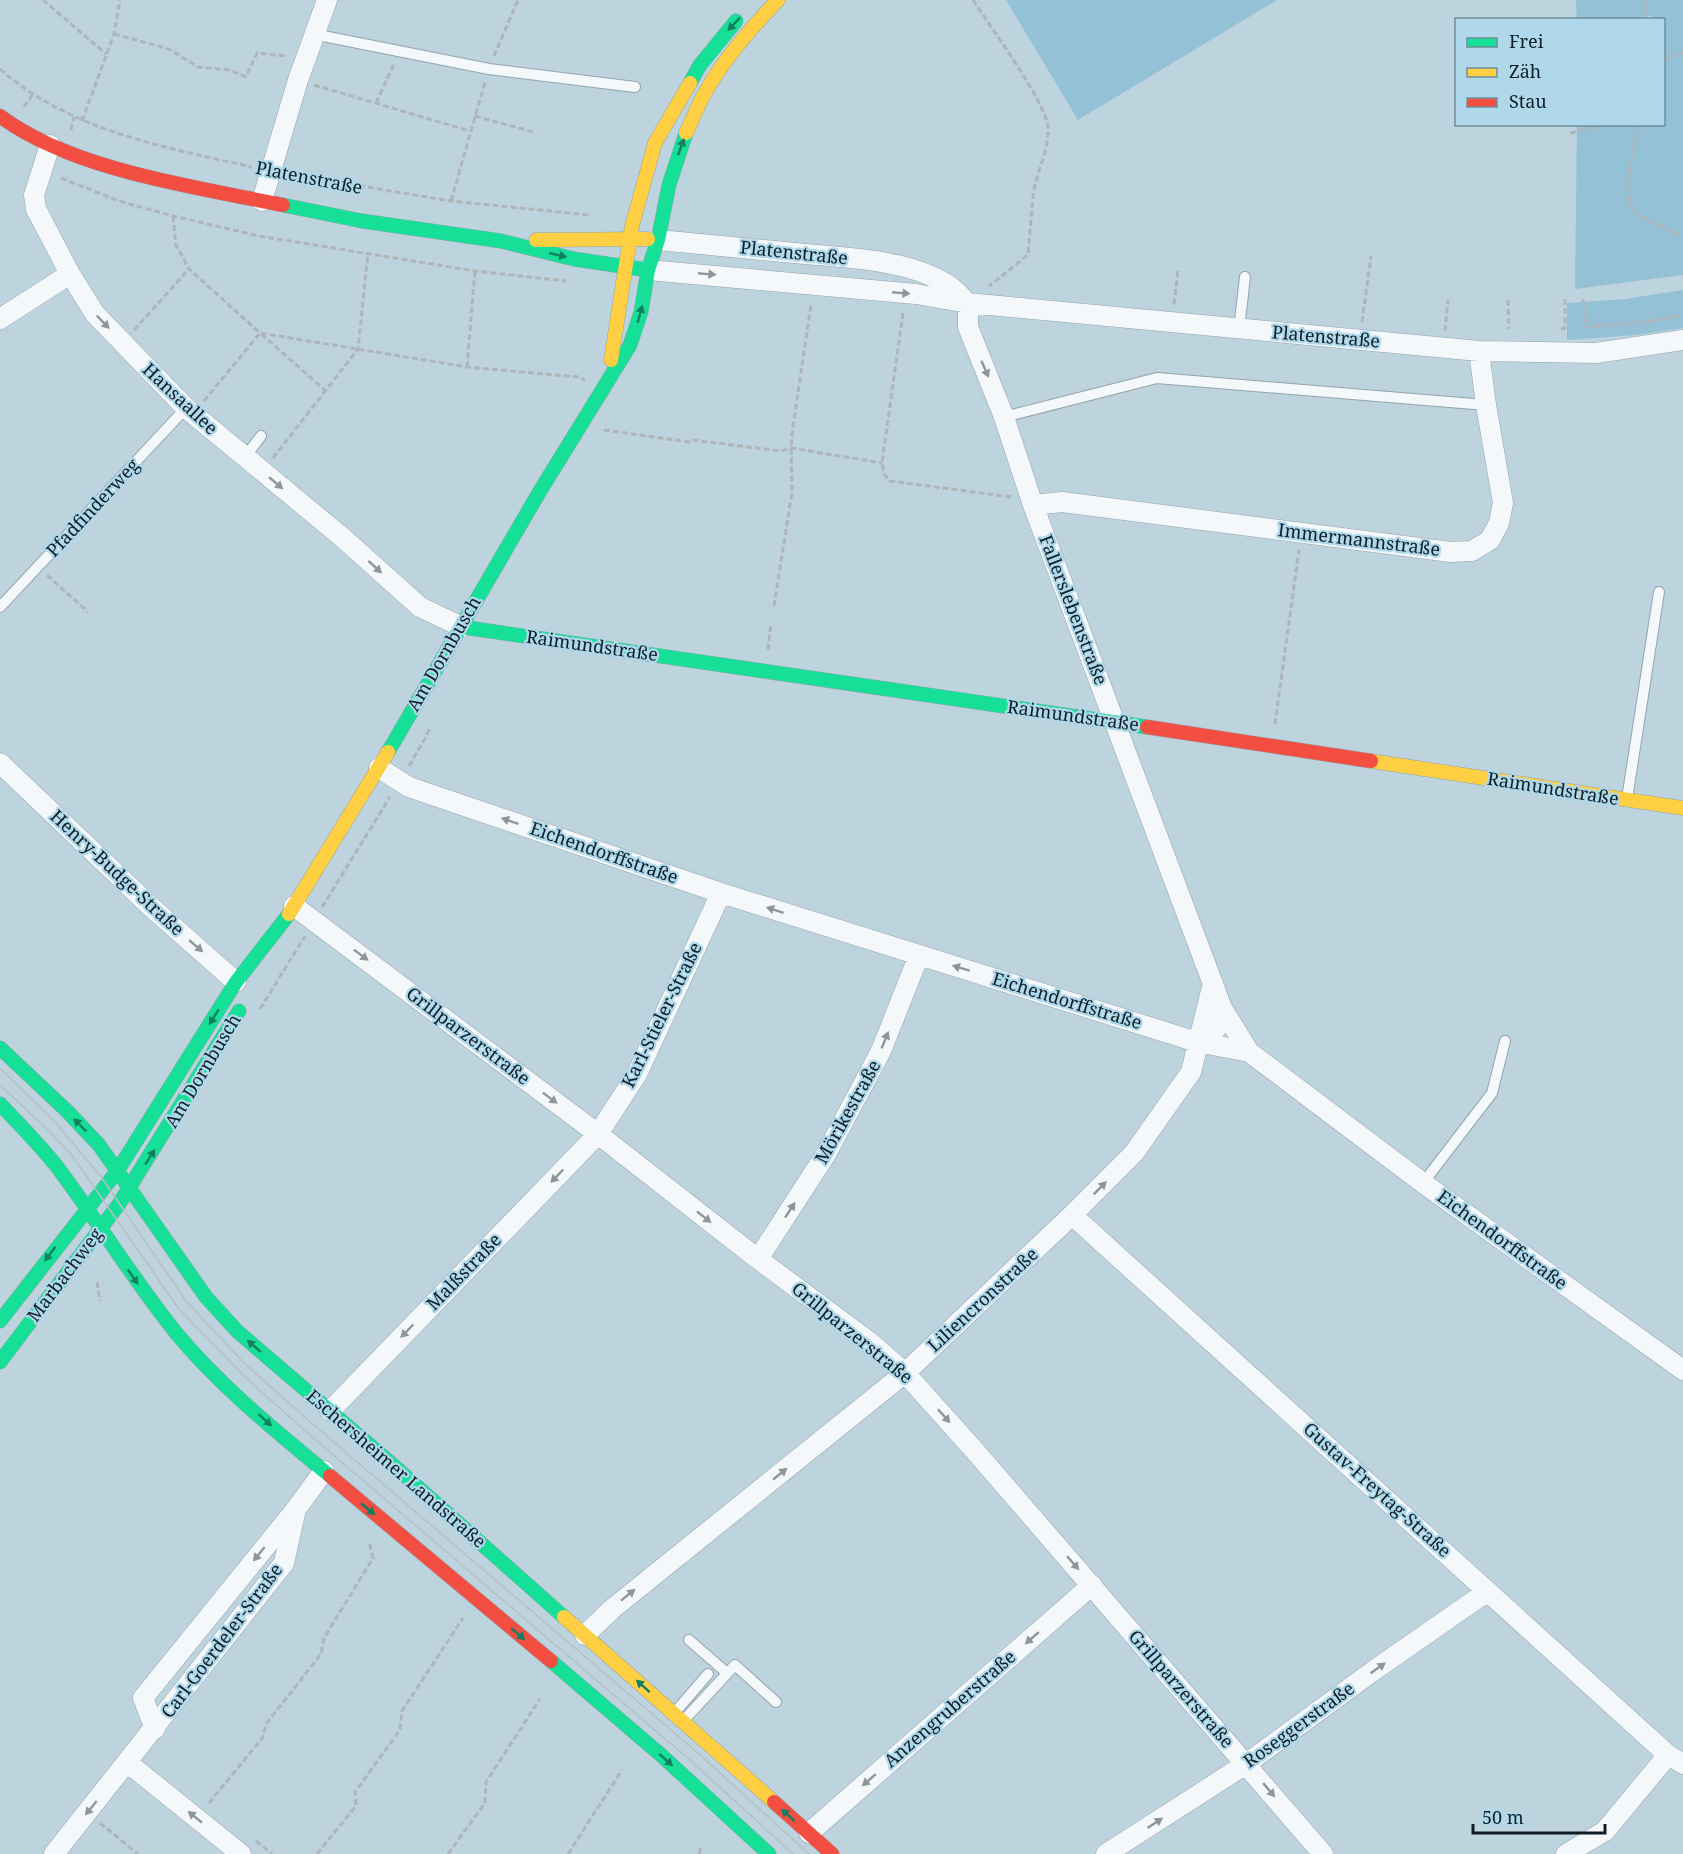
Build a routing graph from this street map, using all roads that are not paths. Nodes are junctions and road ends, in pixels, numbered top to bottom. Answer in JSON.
{"nodes":[{"id":1,"x":327,"y":0,"type":"edge"},
{"id":2,"x":778,"y":0,"type":"edge"},
{"id":3,"x":744,"y":12,"type":"dead end"},
{"id":4,"x":313,"y":34,"type":"junction"},
{"id":5,"x":635,"y":87,"type":"dead end"},
{"id":6,"x":0,"y":116,"type":"edge"},
{"id":7,"x":50,"y":145,"type":"junction"},
{"id":8,"x":262,"y":201,"type":"junction"},
{"id":9,"x":630,"y":238,"type":"junction"},
{"id":10,"x":658,"y":240,"type":"junction"},
{"id":11,"x":501,"y":241,"type":"junction"},
{"id":12,"x":625,"y":268,"type":"junction"},
{"id":13,"x":648,"y":270,"type":"junction"},
{"id":14,"x":70,"y":274,"type":"junction"},
{"id":15,"x":1245,"y":277,"type":"dead end"},
{"id":16,"x":968,"y":303,"type":"junction"},
{"id":17,"x":0,"y":319,"type":"edge"},
{"id":18,"x":1239,"y":329,"type":"junction"},
{"id":19,"x":1683,"y":340,"type":"edge"},
{"id":20,"x":1479,"y":351,"type":"junction"},
{"id":21,"x":603,"y":390,"type":"junction"},
{"id":22,"x":1486,"y":405,"type":"junction"},
{"id":23,"x":186,"y":408,"type":"junction"},
{"id":24,"x":1004,"y":417,"type":"junction"},
{"id":25,"x":261,"y":436,"type":"dead end"},
{"id":26,"x":245,"y":457,"type":"junction"},
{"id":27,"x":1032,"y":502,"type":"junction"},
{"id":28,"x":1659,"y":592,"type":"dead end"},
{"id":29,"x":0,"y":607,"type":"edge"},
{"id":30,"x":462,"y":627,"type":"junction"},
{"id":31,"x":1114,"y":722,"type":"junction"},
{"id":32,"x":0,"y":763,"type":"edge"},
{"id":33,"x":379,"y":768,"type":"junction"},
{"id":34,"x":1626,"y":800,"type":"junction"},
{"id":35,"x":1683,"y":808,"type":"edge"},
{"id":36,"x":721,"y":893,"type":"junction"},
{"id":37,"x":290,"y":912,"type":"junction"},
{"id":38,"x":919,"y":956,"type":"junction"},
{"id":39,"x":260,"y":976,"type":"dead end"},
{"id":40,"x":236,"y":982,"type":"junction"},
{"id":41,"x":1213,"y":983,"type":"junction"},
{"id":42,"x":247,"y":999,"type":"dead end"},
{"id":43,"x":1222,"y":1008,"type":"junction"},
{"id":44,"x":1505,"y":1041,"type":"dead end"},
{"id":45,"x":1197,"y":1042,"type":"junction"},
{"id":46,"x":0,"y":1048,"type":"edge"},
{"id":47,"x":1249,"y":1052,"type":"junction"},
{"id":48,"x":0,"y":1104,"type":"edge"},
{"id":49,"x":598,"y":1134,"type":"junction"},
{"id":50,"x":118,"y":1170,"type":"junction"},
{"id":51,"x":1423,"y":1183,"type":"junction"},
{"id":52,"x":130,"y":1188,"type":"junction"},
{"id":53,"x":88,"y":1210,"type":"junction"},
{"id":54,"x":1072,"y":1215,"type":"junction"},
{"id":55,"x":100,"y":1228,"type":"junction"},
{"id":56,"x":758,"y":1259,"type":"junction"},
{"id":57,"x":0,"y":1321,"type":"edge"},
{"id":58,"x":0,"y":1362,"type":"edge"},
{"id":59,"x":1683,"y":1370,"type":"edge"},
{"id":60,"x":905,"y":1373,"type":"junction"},
{"id":61,"x":330,"y":1411,"type":"junction"},
{"id":62,"x":324,"y":1471,"type":"junction"},
{"id":63,"x":296,"y":1509,"type":"junction"},
{"id":64,"x":1092,"y":1586,"type":"junction"},
{"id":65,"x":1488,"y":1591,"type":"junction"},
{"id":66,"x":585,"y":1635,"type":"junction"},
{"id":67,"x":689,"y":1640,"type":"dead end"},
{"id":68,"x":727,"y":1673,"type":"junction"},
{"id":69,"x":708,"y":1674,"type":"dead end"},
{"id":70,"x":776,"y":1702,"type":"dead end"},
{"id":71,"x":678,"y":1717,"type":"junction"},
{"id":72,"x":155,"y":1729,"type":"junction"},
{"id":73,"x":1676,"y":1759,"type":"edge"},
{"id":74,"x":128,"y":1763,"type":"junction"},
{"id":75,"x":1246,"y":1764,"type":"junction"},
{"id":76,"x":809,"y":1833,"type":"junction"},
{"id":77,"x":54,"y":1854,"type":"edge"},
{"id":78,"x":241,"y":1854,"type":"edge"},
{"id":79,"x":769,"y":1854,"type":"edge"},
{"id":80,"x":832,"y":1854,"type":"edge"},
{"id":81,"x":1106,"y":1854,"type":"edge"},
{"id":82,"x":1323,"y":1854,"type":"edge"},
{"id":83,"x":1566,"y":1854,"type":"edge"}],
"edges":[{"from":1,"to":4,"type":"street"},
{"from":10,"to":2,"type":"main road","name":"Am Dornbusch","one_way":true},
{"from":3,"to":9,"type":"main road","name":"Am Dornbusch","one_way":true},
{"from":4,"to":5,"type":"lane"},
{"from":4,"to":8,"type":"street"},
{"from":6,"to":7,"type":"main road"},
{"from":7,"to":8,"type":"main road","name":"Platenstraße"},
{"from":7,"to":14,"type":"street","name":"Hansaallee"},
{"from":8,"to":11,"type":"main road","name":"Platenstraße"},
{"from":9,"to":10,"type":"main road","name":"Platenstraße"},
{"from":9,"to":11,"type":"main road","name":"Platenstraße"},
{"from":9,"to":12,"type":"main road","name":"Am Dornbusch"},
{"from":10,"to":13,"type":"main road","name":"Am Dornbusch"},
{"from":10,"to":16,"type":"street","name":"Platenstraße"},
{"from":11,"to":12,"type":"main road","name":"Platenstraße","one_way":true},
{"from":12,"to":13,"type":"main road","name":"Platenstraße"},
{"from":12,"to":21,"type":"main road","name":"Am Dornbusch"},
{"from":13,"to":16,"type":"street","name":"Platenstraße","one_way":true},
{"from":21,"to":13,"type":"main road","name":"Am Dornbusch","one_way":true},
{"from":14,"to":17,"type":"street"},
{"from":14,"to":23,"type":"street","name":"Hansaallee","one_way":true},
{"from":15,"to":18,"type":"lane"},
{"from":16,"to":18,"type":"street","name":"Platenstraße"},
{"from":16,"to":24,"type":"street","name":"Fallerslebenstraße","one_way":true},
{"from":18,"to":20,"type":"street","name":"Platenstraße"},
{"from":19,"to":20,"type":"street","name":"Platenstraße"},
{"from":20,"to":22,"type":"street","name":"Immermannstraße"},
{"from":21,"to":30,"type":"main road","name":"Am Dornbusch"},
{"from":22,"to":24,"type":"lane"},
{"from":22,"to":27,"type":"street","name":"Immermannstraße"},
{"from":23,"to":26,"type":"street","name":"Hansaallee"},
{"from":23,"to":29,"type":"lane","name":"Pfadfinderweg"},
{"from":24,"to":27,"type":"street","name":"Fallerslebenstraße"},
{"from":25,"to":26,"type":"lane"},
{"from":26,"to":30,"type":"street","name":"Hansaallee","one_way":true},
{"from":27,"to":31,"type":"street","name":"Fallerslebenstraße"},
{"from":28,"to":34,"type":"lane"},
{"from":30,"to":31,"type":"main road","name":"Raimundstraße"},
{"from":30,"to":33,"type":"main road","name":"Am Dornbusch"},
{"from":31,"to":34,"type":"main road","name":"Raimundstraße"},
{"from":31,"to":41,"type":"street","name":"Fallerslebenstraße"},
{"from":32,"to":40,"type":"street","name":"Henry-Budge-Straße","one_way":true},
{"from":36,"to":33,"type":"street","name":"Eichendorffstraße","one_way":true},
{"from":33,"to":37,"type":"main road","name":"Am Dornbusch"},
{"from":34,"to":35,"type":"main road","name":"Raimundstraße"},
{"from":38,"to":36,"type":"street","name":"Eichendorffstraße","one_way":true},
{"from":36,"to":49,"type":"street","name":"Karl-Stieler-Straße"},
{"from":37,"to":39,"type":"main road","name":"Am Dornbusch"},
{"from":37,"to":40,"type":"main road","name":"Am Dornbusch"},
{"from":37,"to":49,"type":"street","name":"Grillparzerstraße","one_way":true},
{"from":45,"to":38,"type":"street","name":"Eichendorffstraße","one_way":true},
{"from":56,"to":38,"type":"street","name":"Mörikestraße","one_way":true},
{"from":40,"to":50,"type":"main road","name":"Am Dornbusch","one_way":true},
{"from":41,"to":43,"type":"street","name":"Fallerslebenstraße"},
{"from":41,"to":45,"type":"street"},
{"from":52,"to":42,"type":"main road","name":"Am Dornbusch","one_way":true},
{"from":43,"to":45,"type":"street"},
{"from":43,"to":47,"type":"street","name":"Fallerslebenstraße"},
{"from":44,"to":51,"type":"lane"},
{"from":45,"to":47,"type":"street","name":"Eichendorffstraße"},
{"from":54,"to":45,"type":"street","name":"Liliencronstraße","one_way":true},
{"from":50,"to":46,"type":"main road","name":"Eschersheimer Landstraße","one_way":true},
{"from":47,"to":51,"type":"street","name":"Eichendorffstraße"},
{"from":48,"to":53,"type":"main road"},
{"from":49,"to":56,"type":"street","name":"Grillparzerstraße","one_way":true},
{"from":49,"to":61,"type":"street","name":"Malßstraße","one_way":true},
{"from":50,"to":52,"type":"main road","name":"Eschersheimer Landstraße"},
{"from":50,"to":53,"type":"main road","name":"Marbachweg"},
{"from":51,"to":59,"type":"street","name":"Eichendorffstraße"},
{"from":52,"to":55,"type":"main road","name":"Marbachweg"},
{"from":61,"to":52,"type":"main road","name":"Eschersheimer Landstraße","one_way":true},
{"from":53,"to":55,"type":"main road"},
{"from":53,"to":57,"type":"main road","name":"Marbachweg","one_way":true},
{"from":54,"to":60,"type":"street","name":"Liliencronstraße"},
{"from":54,"to":65,"type":"street","name":"Gustav-Freytag-Straße"},
{"from":55,"to":58,"type":"main road","name":"Marbachweg"},
{"from":55,"to":62,"type":"main road","one_way":true},
{"from":56,"to":60,"type":"street","name":"Grillparzerstraße"},
{"from":60,"to":64,"type":"street","name":"Grillparzerstraße","one_way":true},
{"from":66,"to":60,"type":"street","name":"Liliencronstraße","one_way":true},
{"from":61,"to":66,"type":"main road","name":"Eschersheimer Landstraße"},
{"from":62,"to":63,"type":"street"},
{"from":62,"to":79,"type":"main road","one_way":true},
{"from":63,"to":72,"type":"street","name":"Carl-Goerdeler-Straße"},
{"from":63,"to":72,"type":"street","one_way":true},
{"from":64,"to":75,"type":"street","name":"Grillparzerstraße"},
{"from":64,"to":76,"type":"street","name":"Anzengruberstraße","one_way":true},
{"from":65,"to":73,"type":"street","name":"Gustav-Freytag-Straße"},
{"from":75,"to":65,"type":"street","name":"Roseggerstraße","one_way":true},
{"from":71,"to":66,"type":"main road","name":"Eschersheimer Landstraße","one_way":true},
{"from":67,"to":68,"type":"lane"},
{"from":68,"to":70,"type":"lane"},
{"from":68,"to":71,"type":"lane"},
{"from":69,"to":71,"type":"lane"},
{"from":76,"to":71,"type":"main road","name":"Eschersheimer Landstraße","one_way":true},
{"from":72,"to":74,"type":"street","name":"Carl-Goerdeler-Straße"},
{"from":73,"to":83,"type":"street"},
{"from":74,"to":77,"type":"street","name":"Carl-Goerdeler-Straße","one_way":true},
{"from":78,"to":74,"type":"street","one_way":true},
{"from":81,"to":75,"type":"street","name":"Roseggerstraße","one_way":true},
{"from":75,"to":82,"type":"street","name":"Grillparzerstraße","one_way":true},
{"from":76,"to":80,"type":"main road","name":"Eschersheimer Landstraße"}]}
